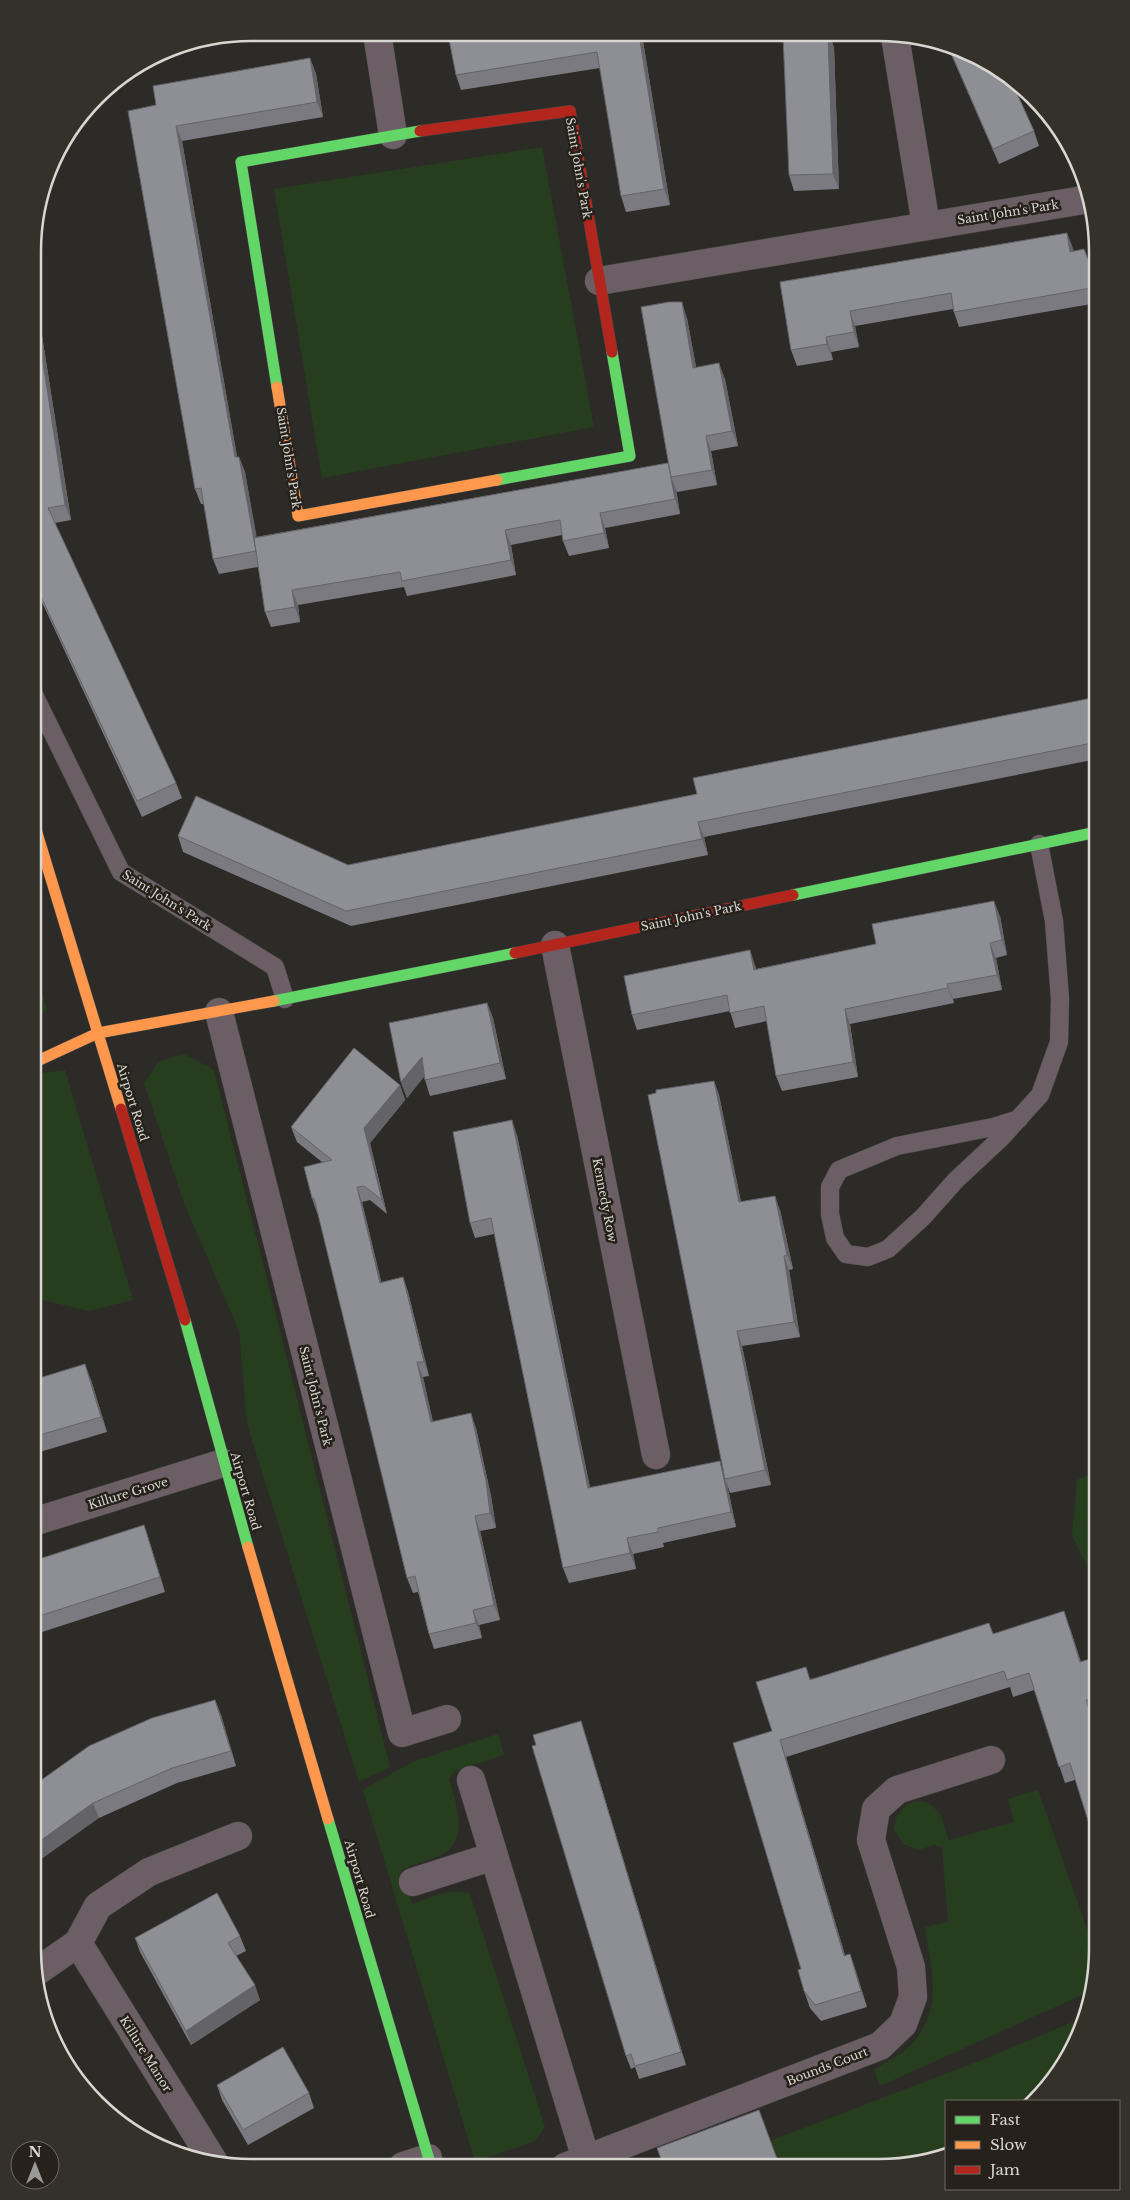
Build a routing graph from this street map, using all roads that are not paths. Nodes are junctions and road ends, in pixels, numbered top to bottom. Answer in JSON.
{"nodes":[{"id":1,"x":378,"y":41,"type":"edge"},
{"id":2,"x":896,"y":42,"type":"edge"},
{"id":3,"x":393,"y":135,"type":"junction"},
{"id":4,"x":1083,"y":200,"type":"edge"},
{"id":5,"x":926,"y":225,"type":"junction"},
{"id":6,"x":599,"y":282,"type":"junction"},
{"id":7,"x":41,"y":709,"type":"edge"},
{"id":8,"x":1089,"y":834,"type":"edge"},
{"id":9,"x":1039,"y":844,"type":"junction"},
{"id":10,"x":41,"y":846,"type":"edge"},
{"id":11,"x":555,"y":945,"type":"junction"},
{"id":12,"x":285,"y":999,"type":"junction"},
{"id":13,"x":219,"y":1012,"type":"junction"},
{"id":14,"x":98,"y":1033,"type":"junction"},
{"id":15,"x":41,"y":1060,"type":"edge"},
{"id":16,"x":1019,"y":1119,"type":"junction"},
{"id":17,"x":656,"y":1455,"type":"dead end"},
{"id":18,"x":223,"y":1463,"type":"junction"},
{"id":19,"x":41,"y":1520,"type":"edge"},
{"id":20,"x":447,"y":1719,"type":"dead end"},
{"id":21,"x":992,"y":1760,"type":"dead end"},
{"id":22,"x":471,"y":1780,"type":"dead end"},
{"id":23,"x":238,"y":1836,"type":"dead end"},
{"id":24,"x":494,"y":1856,"type":"junction"},
{"id":25,"x":413,"y":1882,"type":"dead end"},
{"id":26,"x":78,"y":1943,"type":"junction"},
{"id":27,"x":42,"y":1968,"type":"edge"},
{"id":28,"x":209,"y":2155,"type":"edge"},
{"id":29,"x":429,"y":2159,"type":"edge"},
{"id":30,"x":574,"y":2159,"type":"edge"},
{"id":31,"x":585,"y":2159,"type":"edge"}],
"edges":[{"from":1,"to":3,"type":"street"},
{"from":2,"to":5,"type":"street"},
{"from":3,"to":6,"type":"street","name":"Saint John's Park"},
{"from":3,"to":6,"type":"street","name":"Saint John's Park"},
{"from":4,"to":5,"type":"street","name":"Saint John's Park"},
{"from":5,"to":6,"type":"street","name":"Saint John's Park"},
{"from":7,"to":12,"type":"lane","name":"Saint John's Park"},
{"from":8,"to":9,"type":"street","name":"Saint John's Park"},
{"from":9,"to":11,"type":"street","name":"Saint John's Park"},
{"from":9,"to":16,"type":"lane"},
{"from":10,"to":14,"type":"street","name":"Airport Road"},
{"from":11,"to":12,"type":"street","name":"Saint John's Park"},
{"from":11,"to":17,"type":"street","name":"Kennedy Row"},
{"from":12,"to":13,"type":"street","name":"Saint John's Park"},
{"from":13,"to":14,"type":"street","name":"Saint John's Park"},
{"from":13,"to":20,"type":"street","name":"Saint John's Park"},
{"from":14,"to":15,"type":"street","name":"Saint John's Park"},
{"from":14,"to":18,"type":"street","name":"Airport Road"},
{"from":16,"to":16,"type":"lane"},
{"from":18,"to":19,"type":"street","name":"Killure Grove"},
{"from":18,"to":29,"type":"street","name":"Airport Road"},
{"from":21,"to":31,"type":"street","name":"Bounds Court"},
{"from":22,"to":24,"type":"street","name":"Bounds Court"},
{"from":23,"to":26,"type":"street"},
{"from":24,"to":25,"type":"street"},
{"from":24,"to":30,"type":"street","name":"Bounds Court"},
{"from":26,"to":27,"type":"street"},
{"from":26,"to":28,"type":"street","name":"Killure Manor"}]}
